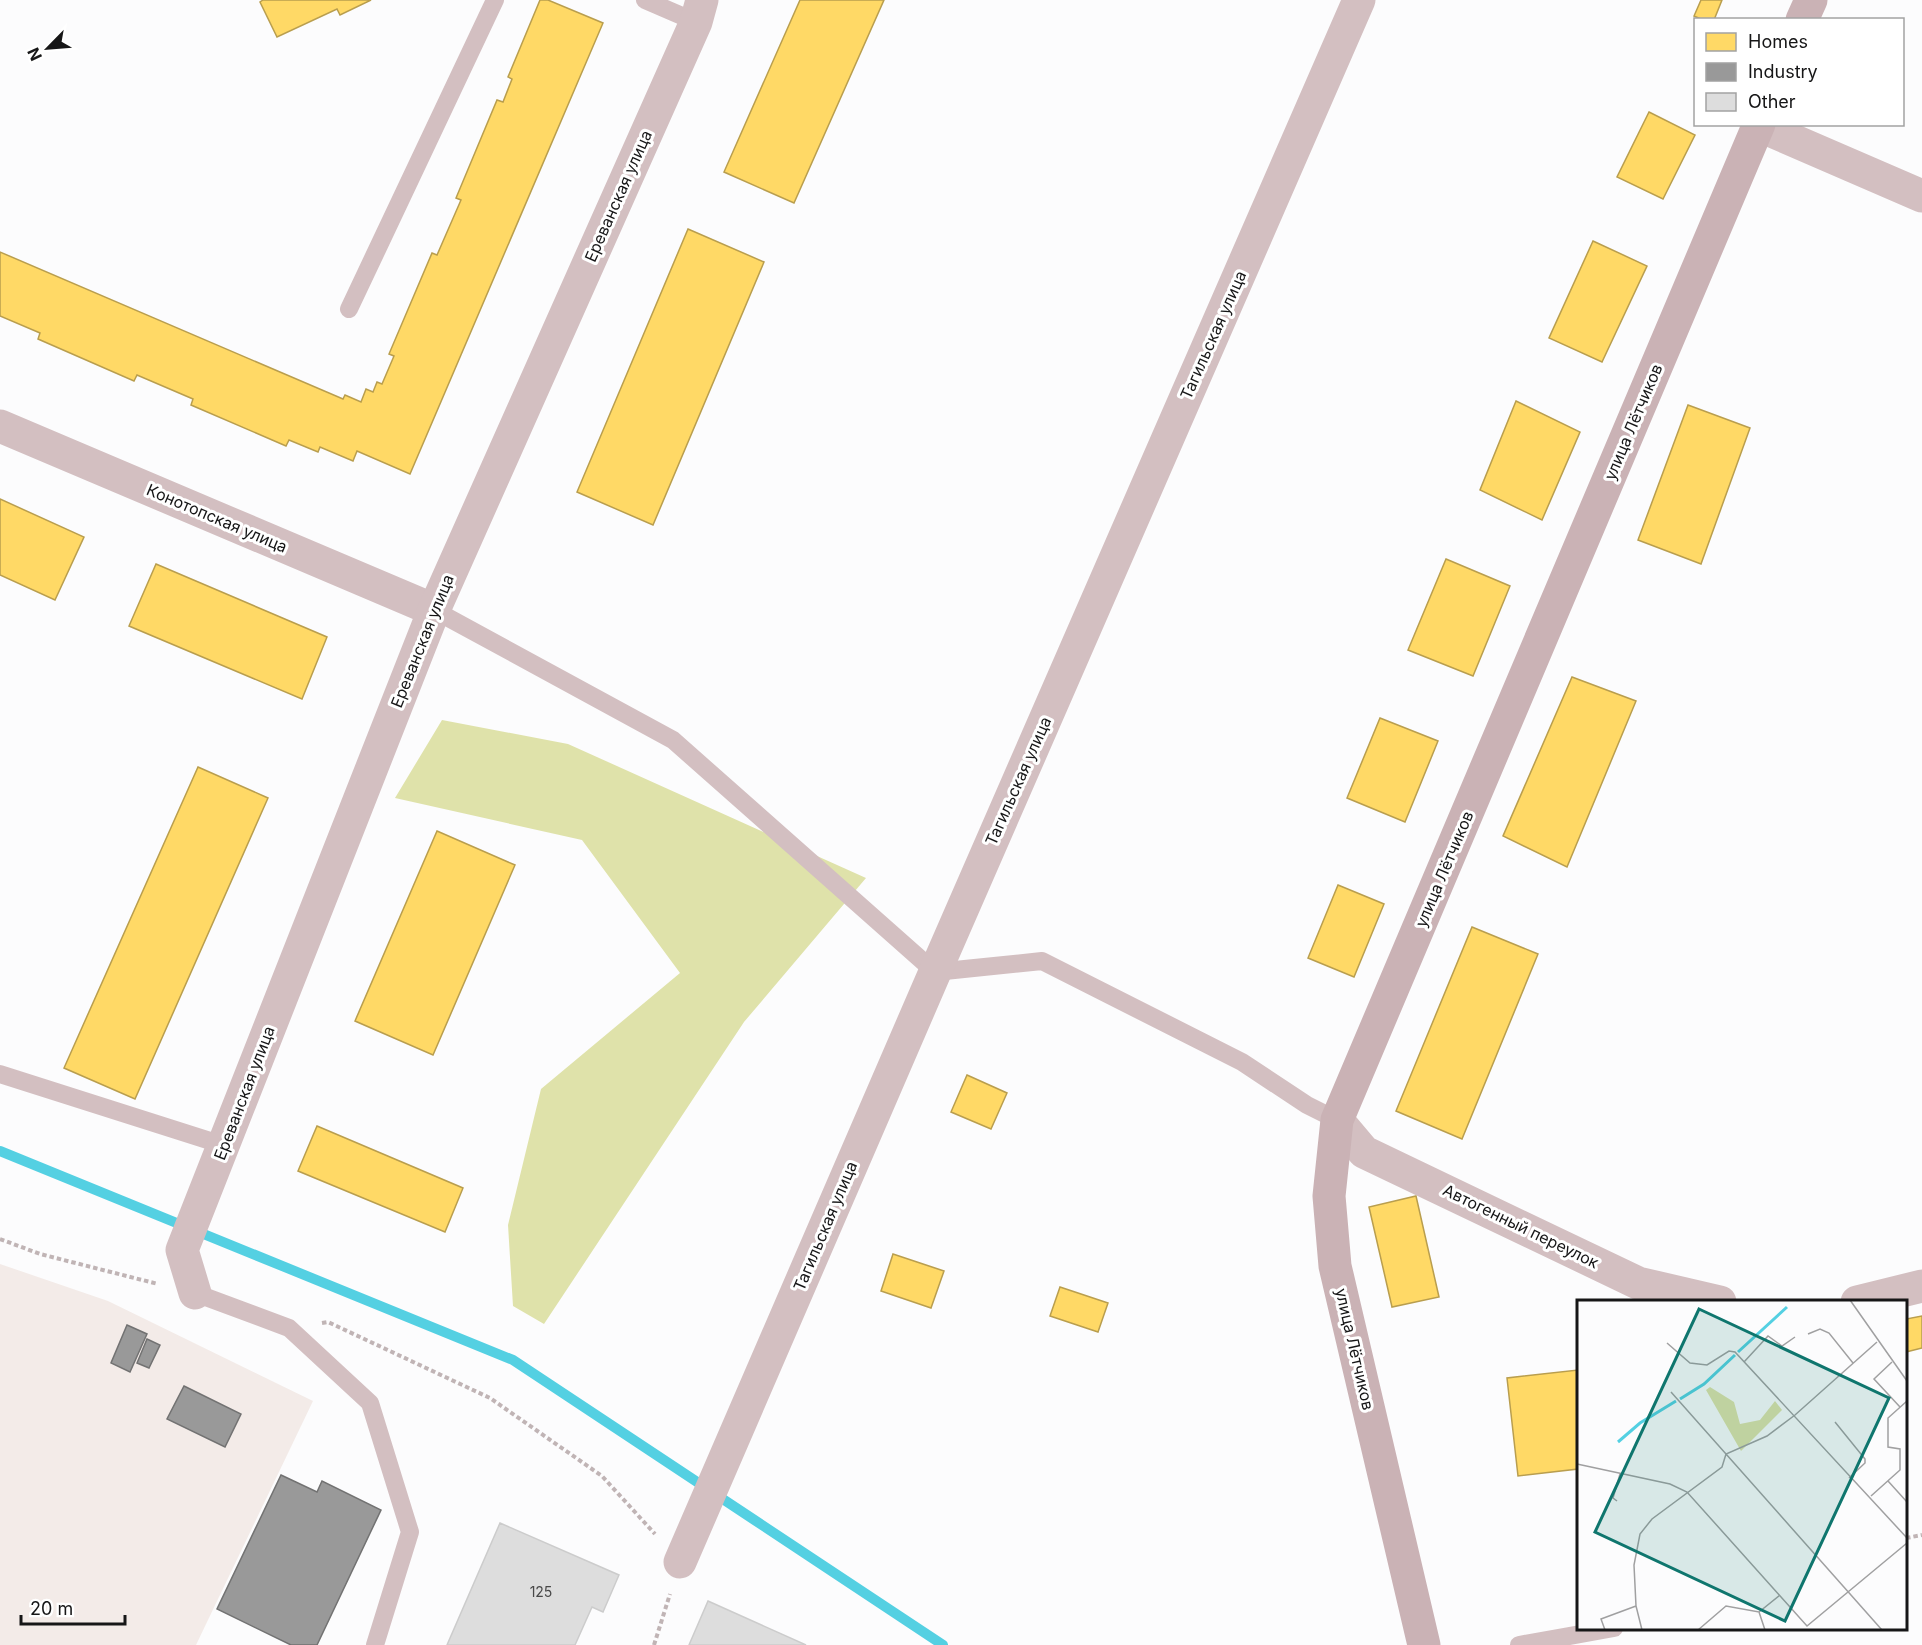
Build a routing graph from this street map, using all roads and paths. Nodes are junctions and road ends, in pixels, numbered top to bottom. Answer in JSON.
{"nodes":[{"id":1,"x":495,"y":0,"type":"edge"},
{"id":2,"x":645,"y":0,"type":"edge"},
{"id":3,"x":1359,"y":0,"type":"edge"},
{"id":4,"x":1810,"y":0,"type":"edge"},
{"id":5,"x":699,"y":11,"type":"edge"},
{"id":6,"x":1803,"y":18,"type":"edge"},
{"id":7,"x":1758,"y":126,"type":"edge"},
{"id":8,"x":1760,"y":126,"type":"edge"},
{"id":9,"x":1922,"y":196,"type":"edge"},
{"id":10,"x":349,"y":309,"type":"dead end"},
{"id":11,"x":0,"y":426,"type":"edge"},
{"id":12,"x":434,"y":610,"type":"junction"},
{"id":13,"x":935,"y":972,"type":"junction"},
{"id":14,"x":0,"y":1074,"type":"edge"},
{"id":15,"x":1337,"y":1120,"type":"junction"},
{"id":16,"x":223,"y":1145,"type":"junction"},
{"id":17,"x":0,"y":1239,"type":"edge"},
{"id":18,"x":1922,"y":1286,"type":"edge"},
{"id":19,"x":195,"y":1293,"type":"junction"},
{"id":20,"x":1711,"y":1300,"type":"edge"},
{"id":21,"x":1865,"y":1300,"type":"edge"},
{"id":22,"x":289,"y":1328,"type":"junction"},
{"id":23,"x":1922,"y":1535,"type":"edge"},
{"id":24,"x":1907,"y":1538,"type":"edge"},
{"id":25,"x":680,"y":1562,"type":"junction"},
{"id":26,"x":1608,"y":1630,"type":"edge"},
{"id":27,"x":375,"y":1645,"type":"edge"},
{"id":28,"x":654,"y":1645,"type":"edge"},
{"id":29,"x":1424,"y":1645,"type":"edge"},
{"id":30,"x":1519,"y":1645,"type":"edge"}],
"edges":[{"from":1,"to":10,"type":"lane"},
{"from":2,"to":5,"type":"lane"},
{"from":3,"to":13,"type":"street","name":"Тагильская улица"},
{"from":4,"to":6,"type":"main road"},
{"from":5,"to":12,"type":"street","name":"Ереванская улица"},
{"from":7,"to":15,"type":"main road","name":"улица Лётчиков"},
{"from":8,"to":9,"type":"street"},
{"from":11,"to":12,"type":"street","name":"Конотопская улица"},
{"from":12,"to":13,"type":"lane"},
{"from":12,"to":16,"type":"street","name":"Ереванская улица"},
{"from":13,"to":15,"type":"lane"},
{"from":13,"to":25,"type":"street","name":"Тагильская улица"},
{"from":14,"to":16,"type":"lane"},
{"from":15,"to":20,"type":"street","name":"Автогенный переулок"},
{"from":15,"to":29,"type":"main road","name":"улица Лётчиков"},
{"from":16,"to":19,"type":"street","name":"Ереванская улица"},
{"from":17,"to":19,"type":"path"},
{"from":18,"to":21,"type":"street"},
{"from":19,"to":22,"type":"lane"},
{"from":22,"to":25,"type":"path"},
{"from":22,"to":27,"type":"lane"},
{"from":23,"to":24,"type":"path"},
{"from":25,"to":28,"type":"path"},
{"from":26,"to":30,"type":"lane"}]}
